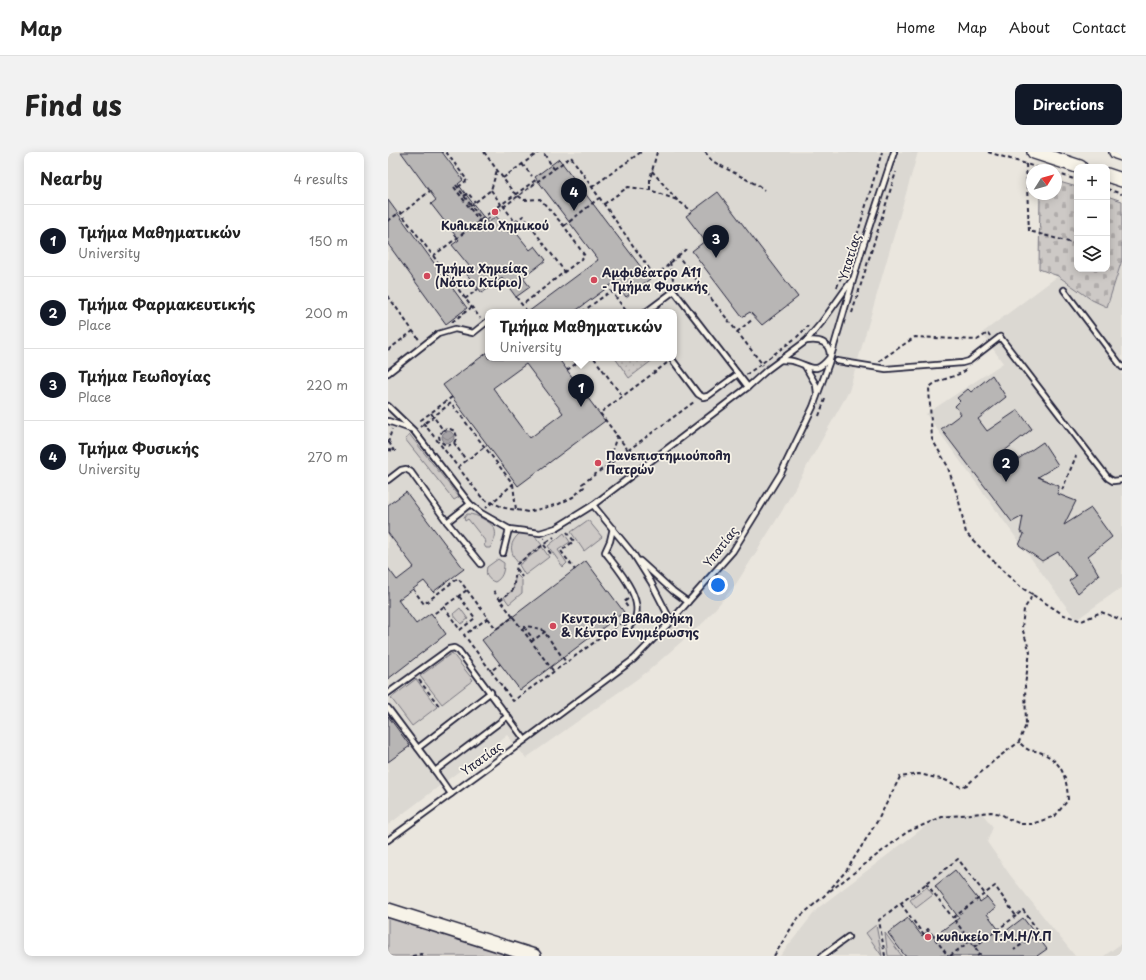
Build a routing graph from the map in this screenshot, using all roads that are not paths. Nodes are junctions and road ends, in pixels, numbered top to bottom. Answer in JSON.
{"nodes":[{"id":1,"x":894,"y":152,"type":"edge"},
{"id":2,"x":1034,"y":152,"type":"edge"},
{"id":3,"x":1116,"y":152,"type":"edge"},
{"id":4,"x":1122,"y":154,"type":"edge"},
{"id":5,"x":1074,"y":165,"type":"edge"},
{"id":6,"x":1110,"y":177,"type":"edge"},
{"id":7,"x":1122,"y":180,"type":"edge"},
{"id":8,"x":855,"y":275,"type":"junction"},
{"id":9,"x":1064,"y":290,"type":"dead end"},
{"id":10,"x":650,"y":309,"type":"edge"},
{"id":11,"x":485,"y":323,"type":"edge"},
{"id":12,"x":806,"y":341,"type":"junction"},
{"id":13,"x":830,"y":357,"type":"junction"},
{"id":14,"x":780,"y":360,"type":"junction"},
{"id":15,"x":674,"y":361,"type":"edge"},
{"id":16,"x":837,"y":361,"type":"dead end"},
{"id":17,"x":805,"y":366,"type":"junction"},
{"id":18,"x":1122,"y":367,"type":"edge"},
{"id":19,"x":388,"y":373,"type":"edge"},
{"id":20,"x":738,"y":374,"type":"junction"},
{"id":21,"x":748,"y":387,"type":"junction"},
{"id":22,"x":817,"y":395,"type":"junction"},
{"id":23,"x":388,"y":406,"type":"edge"},
{"id":24,"x":388,"y":421,"type":"edge"},
{"id":25,"x":414,"y":431,"type":"junction"},
{"id":26,"x":388,"y":480,"type":"edge"},
{"id":27,"x":1122,"y":480,"type":"edge"},
{"id":28,"x":470,"y":504,"type":"junction"},
{"id":29,"x":593,"y":505,"type":"junction"},
{"id":30,"x":447,"y":522,"type":"junction"},
{"id":31,"x":612,"y":528,"type":"junction"},
{"id":32,"x":509,"y":529,"type":"junction"},
{"id":33,"x":503,"y":553,"type":"dead end"},
{"id":34,"x":634,"y":555,"type":"junction"},
{"id":35,"x":481,"y":564,"type":"dead end"},
{"id":36,"x":688,"y":602,"type":"junction"},
{"id":37,"x":671,"y":621,"type":"junction"},
{"id":38,"x":624,"y":631,"type":"dead end"},
{"id":39,"x":491,"y":692,"type":"junction"},
{"id":40,"x":388,"y":693,"type":"edge"},
{"id":41,"x":388,"y":708,"type":"edge"},
{"id":42,"x":508,"y":716,"type":"junction"},
{"id":43,"x":525,"y":740,"type":"junction"},
{"id":44,"x":418,"y":748,"type":"junction"},
{"id":45,"x":435,"y":771,"type":"junction"},
{"id":46,"x":451,"y":794,"type":"junction"},
{"id":47,"x":397,"y":834,"type":"junction"},
{"id":48,"x":388,"y":840,"type":"edge"},
{"id":49,"x":388,"y":843,"type":"edge"},
{"id":50,"x":388,"y":910,"type":"edge"},
{"id":51,"x":848,"y":937,"type":"dead end"},
{"id":52,"x":534,"y":956,"type":"edge"},
{"id":53,"x":822,"y":956,"type":"edge"}],
"edges":[{"from":1,"to":8,"type":"lane","name":"Υπατίας"},
{"from":2,"to":5,"type":"street"},
{"from":3,"to":4,"type":"street"},
{"from":6,"to":7,"type":"street"},
{"from":8,"to":12,"type":"lane"},
{"from":8,"to":13,"type":"lane","name":"Υπατίας"},
{"from":9,"to":18,"type":"lane"},
{"from":10,"to":20,"type":"lane"},
{"from":11,"to":19,"type":"lane"},
{"from":12,"to":13,"type":"lane"},
{"from":12,"to":14,"type":"lane"},
{"from":13,"to":17,"type":"lane"},
{"from":13,"to":22,"type":"lane","name":"Υπατίας"},
{"from":14,"to":17,"type":"lane"},
{"from":14,"to":21,"type":"lane"},
{"from":15,"to":20,"type":"lane"},
{"from":16,"to":27,"type":"lane"},
{"from":17,"to":22,"type":"lane"},
{"from":20,"to":21,"type":"lane"},
{"from":21,"to":29,"type":"lane"},
{"from":22,"to":36,"type":"lane","name":"Υπατίας"},
{"from":23,"to":25,"type":"lane"},
{"from":24,"to":25,"type":"lane"},
{"from":25,"to":28,"type":"lane"},
{"from":26,"to":30,"type":"lane"},
{"from":28,"to":30,"type":"lane"},
{"from":28,"to":32,"type":"lane"},
{"from":29,"to":31,"type":"lane"},
{"from":29,"to":32,"type":"lane"},
{"from":30,"to":35,"type":"lane"},
{"from":31,"to":34,"type":"lane"},
{"from":31,"to":38,"type":"lane"},
{"from":32,"to":33,"type":"lane"},
{"from":34,"to":36,"type":"lane"},
{"from":34,"to":37,"type":"lane"},
{"from":36,"to":37,"type":"lane","name":"Υπατίας"},
{"from":37,"to":43,"type":"lane","name":"Υπατίας"},
{"from":39,"to":40,"type":"lane"},
{"from":39,"to":42,"type":"lane"},
{"from":39,"to":44,"type":"lane"},
{"from":41,"to":44,"type":"lane"},
{"from":42,"to":43,"type":"lane"},
{"from":42,"to":45,"type":"lane"},
{"from":43,"to":46,"type":"lane","name":"Υπατίας"},
{"from":44,"to":45,"type":"lane"},
{"from":45,"to":46,"type":"lane"},
{"from":46,"to":47,"type":"lane","name":"Υπατίας"},
{"from":47,"to":48,"type":"lane","name":"Υπατίας"},
{"from":47,"to":49,"type":"lane","name":"Υπατίας"},
{"from":50,"to":52,"type":"street"},
{"from":51,"to":53,"type":"lane"}]}
